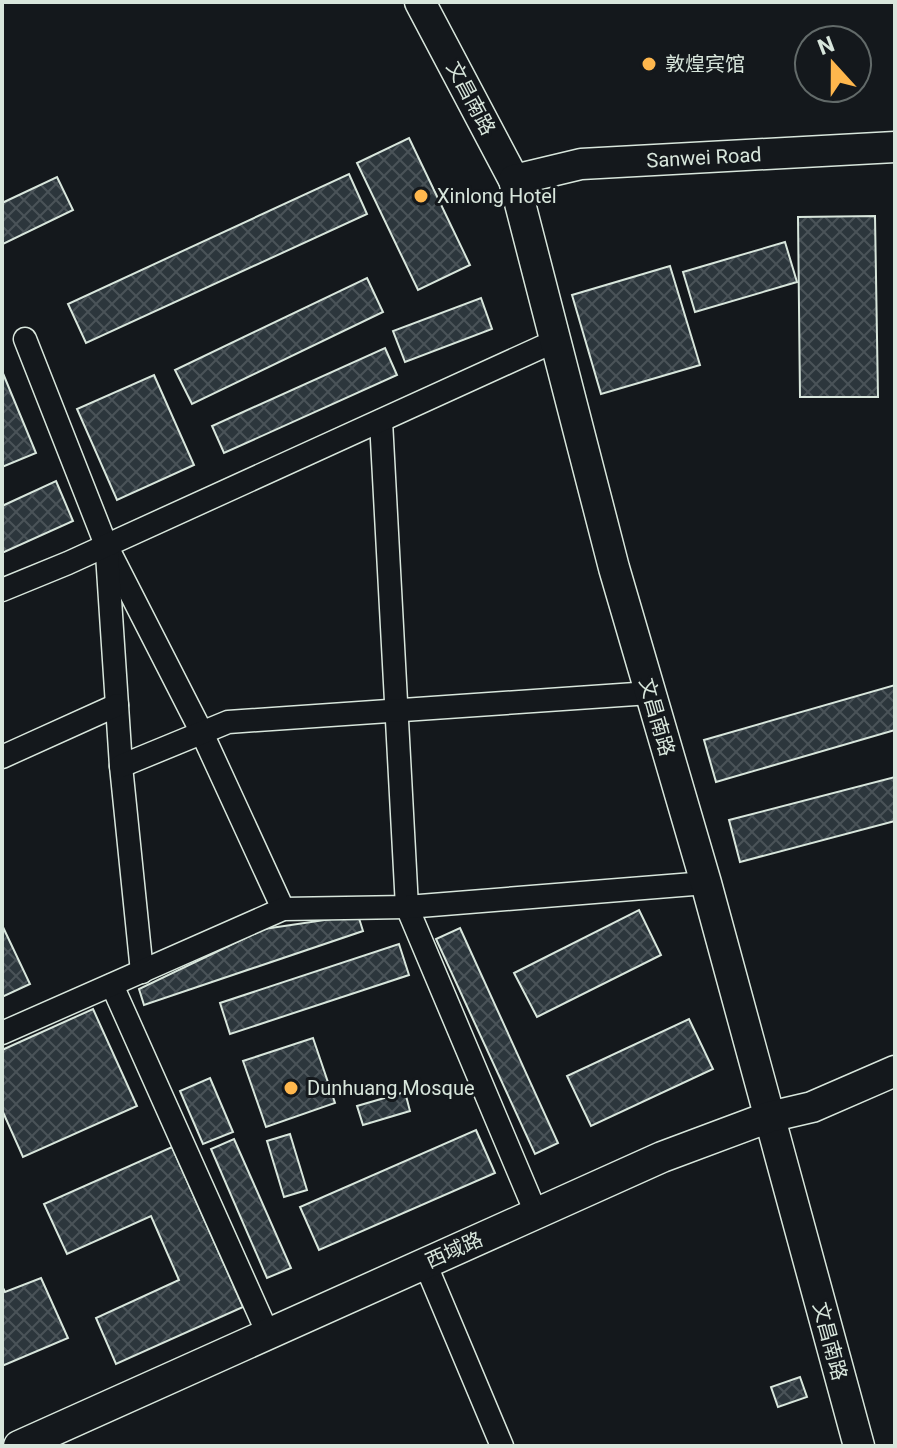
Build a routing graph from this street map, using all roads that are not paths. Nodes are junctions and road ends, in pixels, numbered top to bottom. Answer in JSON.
{"nodes":[{"id":1,"x":420,"y":2,"type":"edge"},
{"id":2,"x":895,"y":147,"type":"edge"},
{"id":3,"x":514,"y":180,"type":"junction"},
{"id":4,"x":25,"y":339,"type":"dead end"},
{"id":5,"x":555,"y":341,"type":"junction"},
{"id":6,"x":381,"y":421,"type":"junction"},
{"id":7,"x":106,"y":545,"type":"junction"},
{"id":8,"x":2,"y":590,"type":"edge"},
{"id":9,"x":650,"y":693,"type":"junction"},
{"id":10,"x":117,"y":705,"type":"junction"},
{"id":11,"x":397,"y":711,"type":"junction"},
{"id":12,"x":202,"y":733,"type":"junction"},
{"id":13,"x":2,"y":757,"type":"edge"},
{"id":14,"x":121,"y":766,"type":"junction"},
{"id":15,"x":706,"y":883,"type":"junction"},
{"id":16,"x":407,"y":907,"type":"junction"},
{"id":17,"x":283,"y":909,"type":"junction"},
{"id":18,"x":142,"y":972,"type":"junction"},
{"id":19,"x":112,"y":985,"type":"junction"},
{"id":20,"x":2,"y":1033,"type":"edge"},
{"id":21,"x":895,"y":1052,"type":"edge"},
{"id":22,"x":895,"y":1071,"type":"edge"},
{"id":23,"x":769,"y":1117,"type":"junction"},
{"id":24,"x":536,"y":1213,"type":"junction"},
{"id":25,"x":425,"y":1263,"type":"junction"},
{"id":26,"x":268,"y":1334,"type":"junction"},
{"id":27,"x":19,"y":1446,"type":"edge"},
{"id":28,"x":502,"y":1446,"type":"edge"},
{"id":29,"x":859,"y":1446,"type":"edge"}],
"edges":[{"from":1,"to":3,"type":"street","name":"文昌南路"},
{"from":2,"to":3,"type":"street","name":"Sanwei Road"},
{"from":3,"to":5,"type":"street","name":"文昌南路"},
{"from":4,"to":7,"type":"street"},
{"from":5,"to":6,"type":"street"},
{"from":5,"to":9,"type":"street","name":"文昌南路"},
{"from":6,"to":7,"type":"street"},
{"from":6,"to":11,"type":"street"},
{"from":7,"to":8,"type":"street"},
{"from":7,"to":10,"type":"street"},
{"from":7,"to":12,"type":"street"},
{"from":9,"to":11,"type":"street"},
{"from":9,"to":15,"type":"street","name":"文昌南路"},
{"from":10,"to":13,"type":"street"},
{"from":10,"to":14,"type":"street"},
{"from":11,"to":12,"type":"street"},
{"from":11,"to":16,"type":"street"},
{"from":12,"to":14,"type":"street"},
{"from":12,"to":17,"type":"street"},
{"from":14,"to":18,"type":"street"},
{"from":15,"to":16,"type":"street"},
{"from":15,"to":23,"type":"street","name":"文昌南路"},
{"from":16,"to":17,"type":"street"},
{"from":16,"to":24,"type":"street"},
{"from":17,"to":18,"type":"street"},
{"from":18,"to":19,"type":"street"},
{"from":19,"to":20,"type":"street"},
{"from":19,"to":26,"type":"street"},
{"from":21,"to":23,"type":"street"},
{"from":22,"to":23,"type":"street","name":"西域路"},
{"from":23,"to":24,"type":"street","name":"西域路"},
{"from":23,"to":29,"type":"street","name":"文昌南路"},
{"from":24,"to":25,"type":"street","name":"西域路"},
{"from":25,"to":26,"type":"street","name":"西域路"},
{"from":25,"to":28,"type":"street"},
{"from":26,"to":27,"type":"street","name":"西域路"}]}
